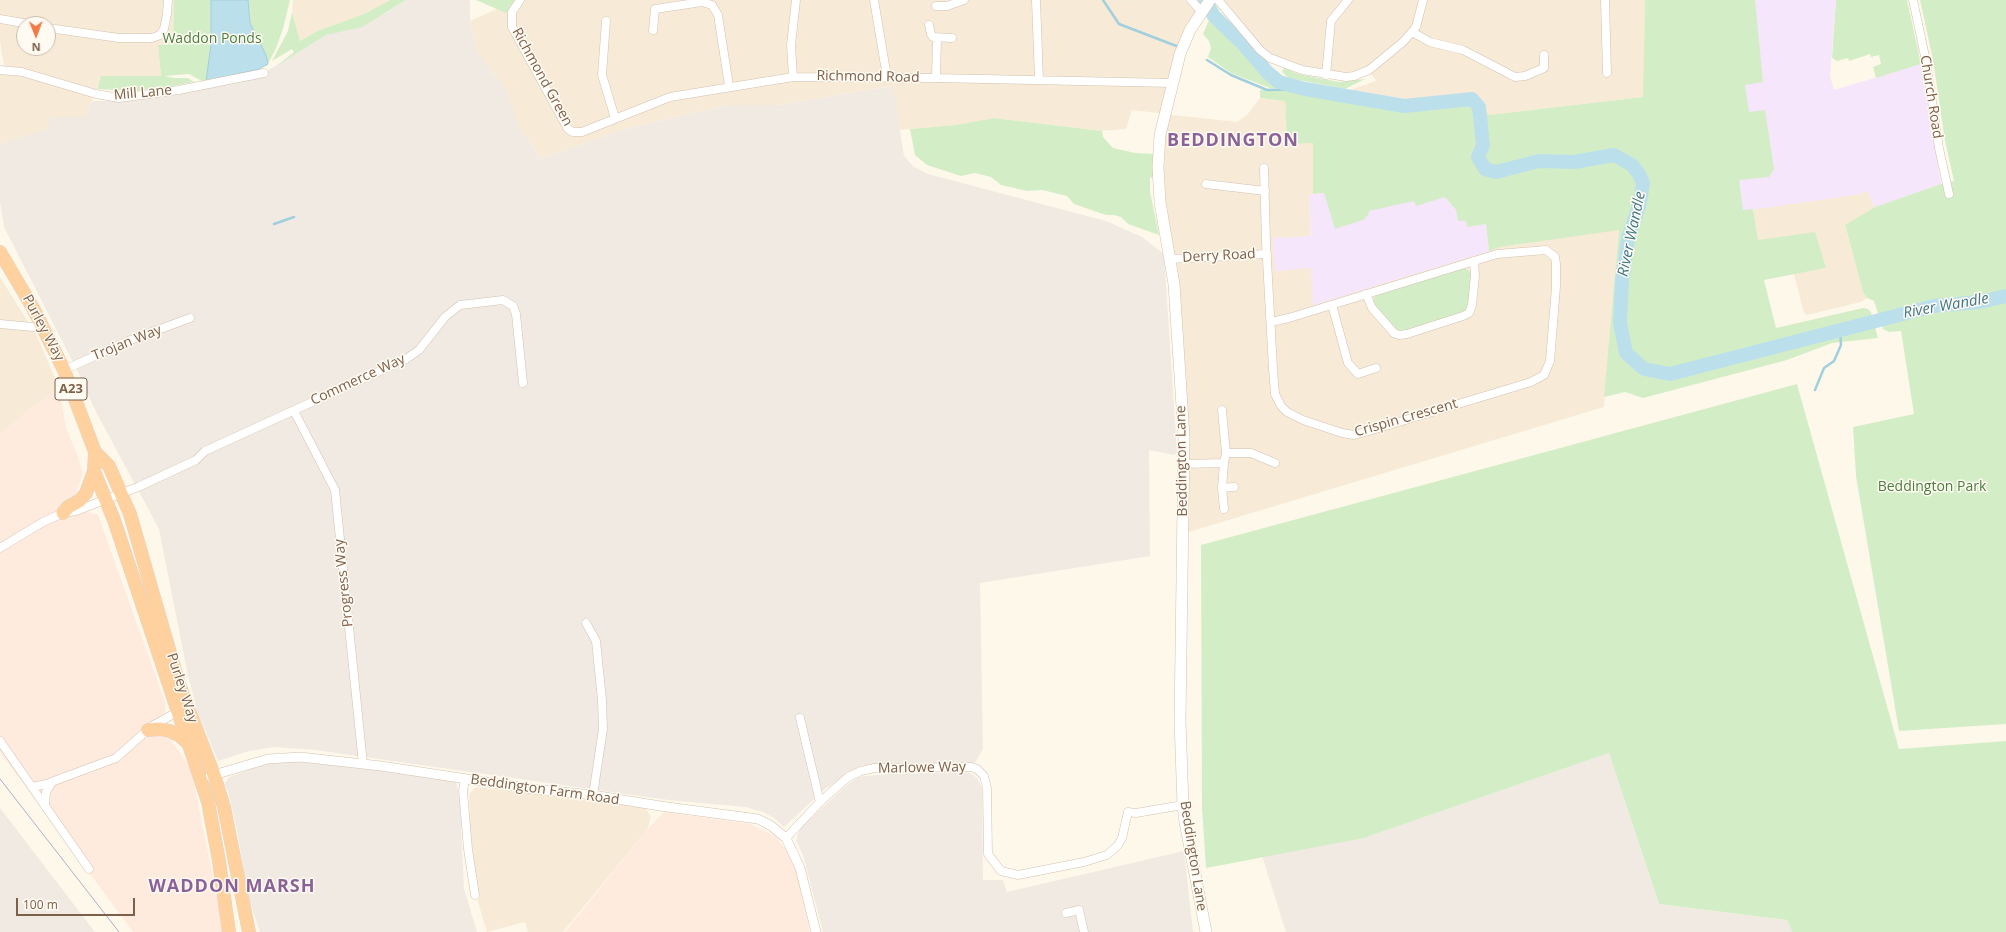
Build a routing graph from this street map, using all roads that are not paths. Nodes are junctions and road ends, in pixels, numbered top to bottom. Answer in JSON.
{"nodes":[{"id":1,"x":168,"y":0,"type":"edge"},
{"id":2,"x":520,"y":0,"type":"edge"},
{"id":3,"x":796,"y":0,"type":"edge"},
{"id":4,"x":874,"y":0,"type":"edge"},
{"id":5,"x":964,"y":0,"type":"edge"},
{"id":6,"x":1036,"y":0,"type":"edge"},
{"id":7,"x":1191,"y":0,"type":"edge"},
{"id":8,"x":1210,"y":0,"type":"edge"},
{"id":9,"x":1218,"y":0,"type":"edge"},
{"id":10,"x":1348,"y":0,"type":"edge"},
{"id":11,"x":1423,"y":0,"type":"edge"},
{"id":12,"x":1605,"y":0,"type":"edge"},
{"id":13,"x":1913,"y":0,"type":"edge"},
{"id":14,"x":936,"y":6,"type":"dead end"},
{"id":15,"x":1201,"y":11,"type":"junction"},
{"id":16,"x":0,"y":19,"type":"edge"},
{"id":17,"x":606,"y":21,"type":"dead end"},
{"id":18,"x":16,"y":22,"type":"edge"},
{"id":19,"x":929,"y":25,"type":"dead end"},
{"id":20,"x":56,"y":30,"type":"edge"},
{"id":21,"x":653,"y":30,"type":"dead end"},
{"id":22,"x":1412,"y":32,"type":"junction"},
{"id":23,"x":937,"y":38,"type":"junction"},
{"id":24,"x":952,"y":38,"type":"dead end"},
{"id":25,"x":1544,"y":55,"type":"dead end"},
{"id":26,"x":0,"y":70,"type":"edge"},
{"id":27,"x":264,"y":73,"type":"dead end"},
{"id":28,"x":1607,"y":73,"type":"dead end"},
{"id":29,"x":1326,"y":75,"type":"junction"},
{"id":30,"x":793,"y":77,"type":"junction"},
{"id":31,"x":887,"y":77,"type":"junction"},
{"id":32,"x":936,"y":78,"type":"junction"},
{"id":33,"x":1039,"y":80,"type":"junction"},
{"id":34,"x":1172,"y":83,"type":"junction"},
{"id":35,"x":729,"y":86,"type":"junction"},
{"id":36,"x":615,"y":118,"type":"junction"},
{"id":37,"x":573,"y":132,"type":"joint"},
{"id":38,"x":1264,"y":168,"type":"dead end"},
{"id":39,"x":1206,"y":184,"type":"dead end"},
{"id":40,"x":1265,"y":191,"type":"junction"},
{"id":41,"x":1949,"y":194,"type":"dead end"},
{"id":42,"x":0,"y":252,"type":"edge"},
{"id":43,"x":1267,"y":254,"type":"junction"},
{"id":44,"x":1171,"y":258,"type":"junction"},
{"id":45,"x":1474,"y":261,"type":"junction"},
{"id":46,"x":1366,"y":294,"type":"junction"},
{"id":47,"x":1332,"y":305,"type":"junction"},
{"id":48,"x":190,"y":318,"type":"dead end"},
{"id":49,"x":1271,"y":322,"type":"junction"},
{"id":50,"x":0,"y":324,"type":"edge"},
{"id":51,"x":44,"y":328,"type":"junction"},
{"id":52,"x":1376,"y":368,"type":"dead end"},
{"id":53,"x":64,"y":370,"type":"junction"},
{"id":54,"x":523,"y":383,"type":"dead end"},
{"id":55,"x":1222,"y":410,"type":"dead end"},
{"id":56,"x":294,"y":411,"type":"junction"},
{"id":57,"x":95,"y":452,"type":"junction"},
{"id":58,"x":1226,"y":453,"type":"junction"},
{"id":59,"x":1224,"y":462,"type":"junction"},
{"id":60,"x":1275,"y":463,"type":"dead end"},
{"id":61,"x":1184,"y":464,"type":"junction"},
{"id":62,"x":94,"y":471,"type":"junction"},
{"id":63,"x":1234,"y":487,"type":"dead end"},
{"id":64,"x":1222,"y":488,"type":"junction"},
{"id":65,"x":122,"y":494,"type":"junction"},
{"id":66,"x":106,"y":500,"type":"junction"},
{"id":67,"x":1224,"y":509,"type":"dead end"},
{"id":68,"x":62,"y":513,"type":"junction"},
{"id":69,"x":0,"y":548,"type":"edge"},
{"id":70,"x":586,"y":623,"type":"dead end"},
{"id":71,"x":182,"y":710,"type":"junction"},
{"id":72,"x":800,"y":718,"type":"dead end"},
{"id":73,"x":148,"y":730,"type":"junction"},
{"id":74,"x":0,"y":741,"type":"edge"},
{"id":75,"x":190,"y":745,"type":"junction"},
{"id":76,"x":363,"y":764,"type":"junction"},
{"id":77,"x":214,"y":775,"type":"junction"},
{"id":78,"x":464,"y":779,"type":"junction"},
{"id":79,"x":201,"y":780,"type":"junction"},
{"id":80,"x":53,"y":782,"type":"junction"},
{"id":81,"x":32,"y":787,"type":"junction"},
{"id":82,"x":593,"y":795,"type":"junction"},
{"id":83,"x":820,"y":802,"type":"junction"},
{"id":84,"x":1183,"y":805,"type":"junction"},
{"id":85,"x":45,"y":806,"type":"junction"},
{"id":86,"x":786,"y":838,"type":"junction"},
{"id":87,"x":89,"y":869,"type":"dead end"},
{"id":88,"x":475,"y":895,"type":"dead end"},
{"id":89,"x":1066,"y":912,"type":"dead end"},
{"id":90,"x":229,"y":932,"type":"edge"},
{"id":91,"x":249,"y":932,"type":"edge"},
{"id":92,"x":816,"y":932,"type":"edge"},
{"id":93,"x":1084,"y":932,"type":"edge"},
{"id":94,"x":1206,"y":932,"type":"edge"}],
"edges":[{"from":1,"to":20,"type":"street"},
{"from":2,"to":37,"type":"street","name":"Richmond Green"},
{"from":3,"to":30,"type":"street"},
{"from":4,"to":31,"type":"street"},
{"from":5,"to":14,"type":"street"},
{"from":6,"to":33,"type":"street"},
{"from":7,"to":15,"type":"street"},
{"from":8,"to":15,"type":"main road","name":"Beddington Lane"},
{"from":9,"to":29,"type":"street"},
{"from":10,"to":29,"type":"street"},
{"from":11,"to":22,"type":"street"},
{"from":12,"to":28,"type":"street"},
{"from":13,"to":41,"type":"street","name":"Church Road"},
{"from":15,"to":34,"type":"main road","name":"Beddington Lane"},
{"from":16,"to":18,"type":"street"},
{"from":17,"to":36,"type":"street"},
{"from":19,"to":23,"type":"street"},
{"from":21,"to":35,"type":"street"},
{"from":22,"to":25,"type":"street"},
{"from":22,"to":29,"type":"street"},
{"from":23,"to":24,"type":"street"},
{"from":23,"to":32,"type":"street"},
{"from":26,"to":27,"type":"street","name":"Mill Lane"},
{"from":30,"to":31,"type":"street","name":"Richmond Road"},
{"from":30,"to":35,"type":"street","name":"Richmond Road"},
{"from":31,"to":32,"type":"street","name":"Richmond Road"},
{"from":32,"to":33,"type":"street","name":"Richmond Road"},
{"from":33,"to":34,"type":"street","name":"Richmond Road"},
{"from":34,"to":44,"type":"main road","name":"Beddington Lane"},
{"from":35,"to":36,"type":"street","name":"Richmond Road"},
{"from":36,"to":37,"type":"street","name":"Richmond Road"},
{"from":38,"to":40,"type":"street","name":"Crispin Crescent"},
{"from":39,"to":40,"type":"street"},
{"from":40,"to":43,"type":"street","name":"Crispin Crescent"},
{"from":42,"to":51,"type":"highway","name":"Purley Way","number":"A23"},
{"from":43,"to":44,"type":"street","name":"Derry Road"},
{"from":43,"to":49,"type":"street","name":"Crispin Crescent"},
{"from":44,"to":61,"type":"main road","name":"Beddington Lane"},
{"from":45,"to":46,"type":"street"},
{"from":45,"to":46,"type":"street"},
{"from":45,"to":49,"type":"street","name":"Crispin Crescent"},
{"from":46,"to":47,"type":"street"},
{"from":47,"to":49,"type":"street"},
{"from":47,"to":52,"type":"street"},
{"from":48,"to":53,"type":"street","name":"Trojan Way"},
{"from":50,"to":51,"type":"street"},
{"from":51,"to":53,"type":"highway","name":"Purley Way","number":"A23"},
{"from":53,"to":57,"type":"highway","name":"Purley Way","number":"A23"},
{"from":54,"to":56,"type":"street","name":"Commerce Way"},
{"from":55,"to":58,"type":"street"},
{"from":56,"to":65,"type":"street","name":"Commerce Way"},
{"from":56,"to":76,"type":"street","name":"Progress Way"},
{"from":57,"to":62,"type":"highway","name":"Purley Way","number":"A23"},
{"from":57,"to":65,"type":"highway","name":"Purley Way","number":"A23"},
{"from":58,"to":59,"type":"street"},
{"from":58,"to":60,"type":"street"},
{"from":59,"to":61,"type":"street"},
{"from":59,"to":64,"type":"street"},
{"from":61,"to":84,"type":"main road","name":"Beddington Lane"},
{"from":62,"to":66,"type":"highway","name":"Purley Way","number":"A23"},
{"from":62,"to":68,"type":"highway"},
{"from":63,"to":64,"type":"street"},
{"from":64,"to":67,"type":"street"},
{"from":65,"to":66,"type":"street","name":"Commerce Way"},
{"from":65,"to":71,"type":"highway","name":"Purley Way","number":"A23"},
{"from":66,"to":68,"type":"street","name":"Commerce Way"},
{"from":66,"to":71,"type":"highway","name":"Purley Way","number":"A23"},
{"from":68,"to":69,"type":"street","name":"Commerce Way"},
{"from":70,"to":82,"type":"street"},
{"from":71,"to":73,"type":"street"},
{"from":71,"to":75,"type":"highway","name":"Purley Way","number":"A23"},
{"from":71,"to":77,"type":"highway","name":"Purley Way","number":"A23"},
{"from":72,"to":83,"type":"street"},
{"from":73,"to":75,"type":"highway"},
{"from":73,"to":80,"type":"street"},
{"from":74,"to":81,"type":"street"},
{"from":75,"to":79,"type":"highway","name":"Purley Way","number":"A23"},
{"from":76,"to":77,"type":"street","name":"Beddington Farm Road"},
{"from":76,"to":78,"type":"street","name":"Beddington Farm Road"},
{"from":77,"to":79,"type":"street","name":"Beddington Farm Road"},
{"from":77,"to":91,"type":"highway","name":"Purley Way","number":"A23"},
{"from":78,"to":82,"type":"street","name":"Beddington Farm Road"},
{"from":78,"to":88,"type":"street"},
{"from":79,"to":90,"type":"highway","name":"Purley Way","number":"A23"},
{"from":80,"to":81,"type":"street"},
{"from":80,"to":85,"type":"street"},
{"from":81,"to":85,"type":"street"},
{"from":82,"to":86,"type":"street","name":"Beddington Farm Road"},
{"from":83,"to":84,"type":"street","name":"Marlowe Way"},
{"from":83,"to":86,"type":"street","name":"Marlowe Way"},
{"from":84,"to":94,"type":"main road","name":"Beddington Lane"},
{"from":85,"to":87,"type":"street"},
{"from":86,"to":92,"type":"street","name":"Beddington Farm Road"},
{"from":89,"to":93,"type":"street"}]}
